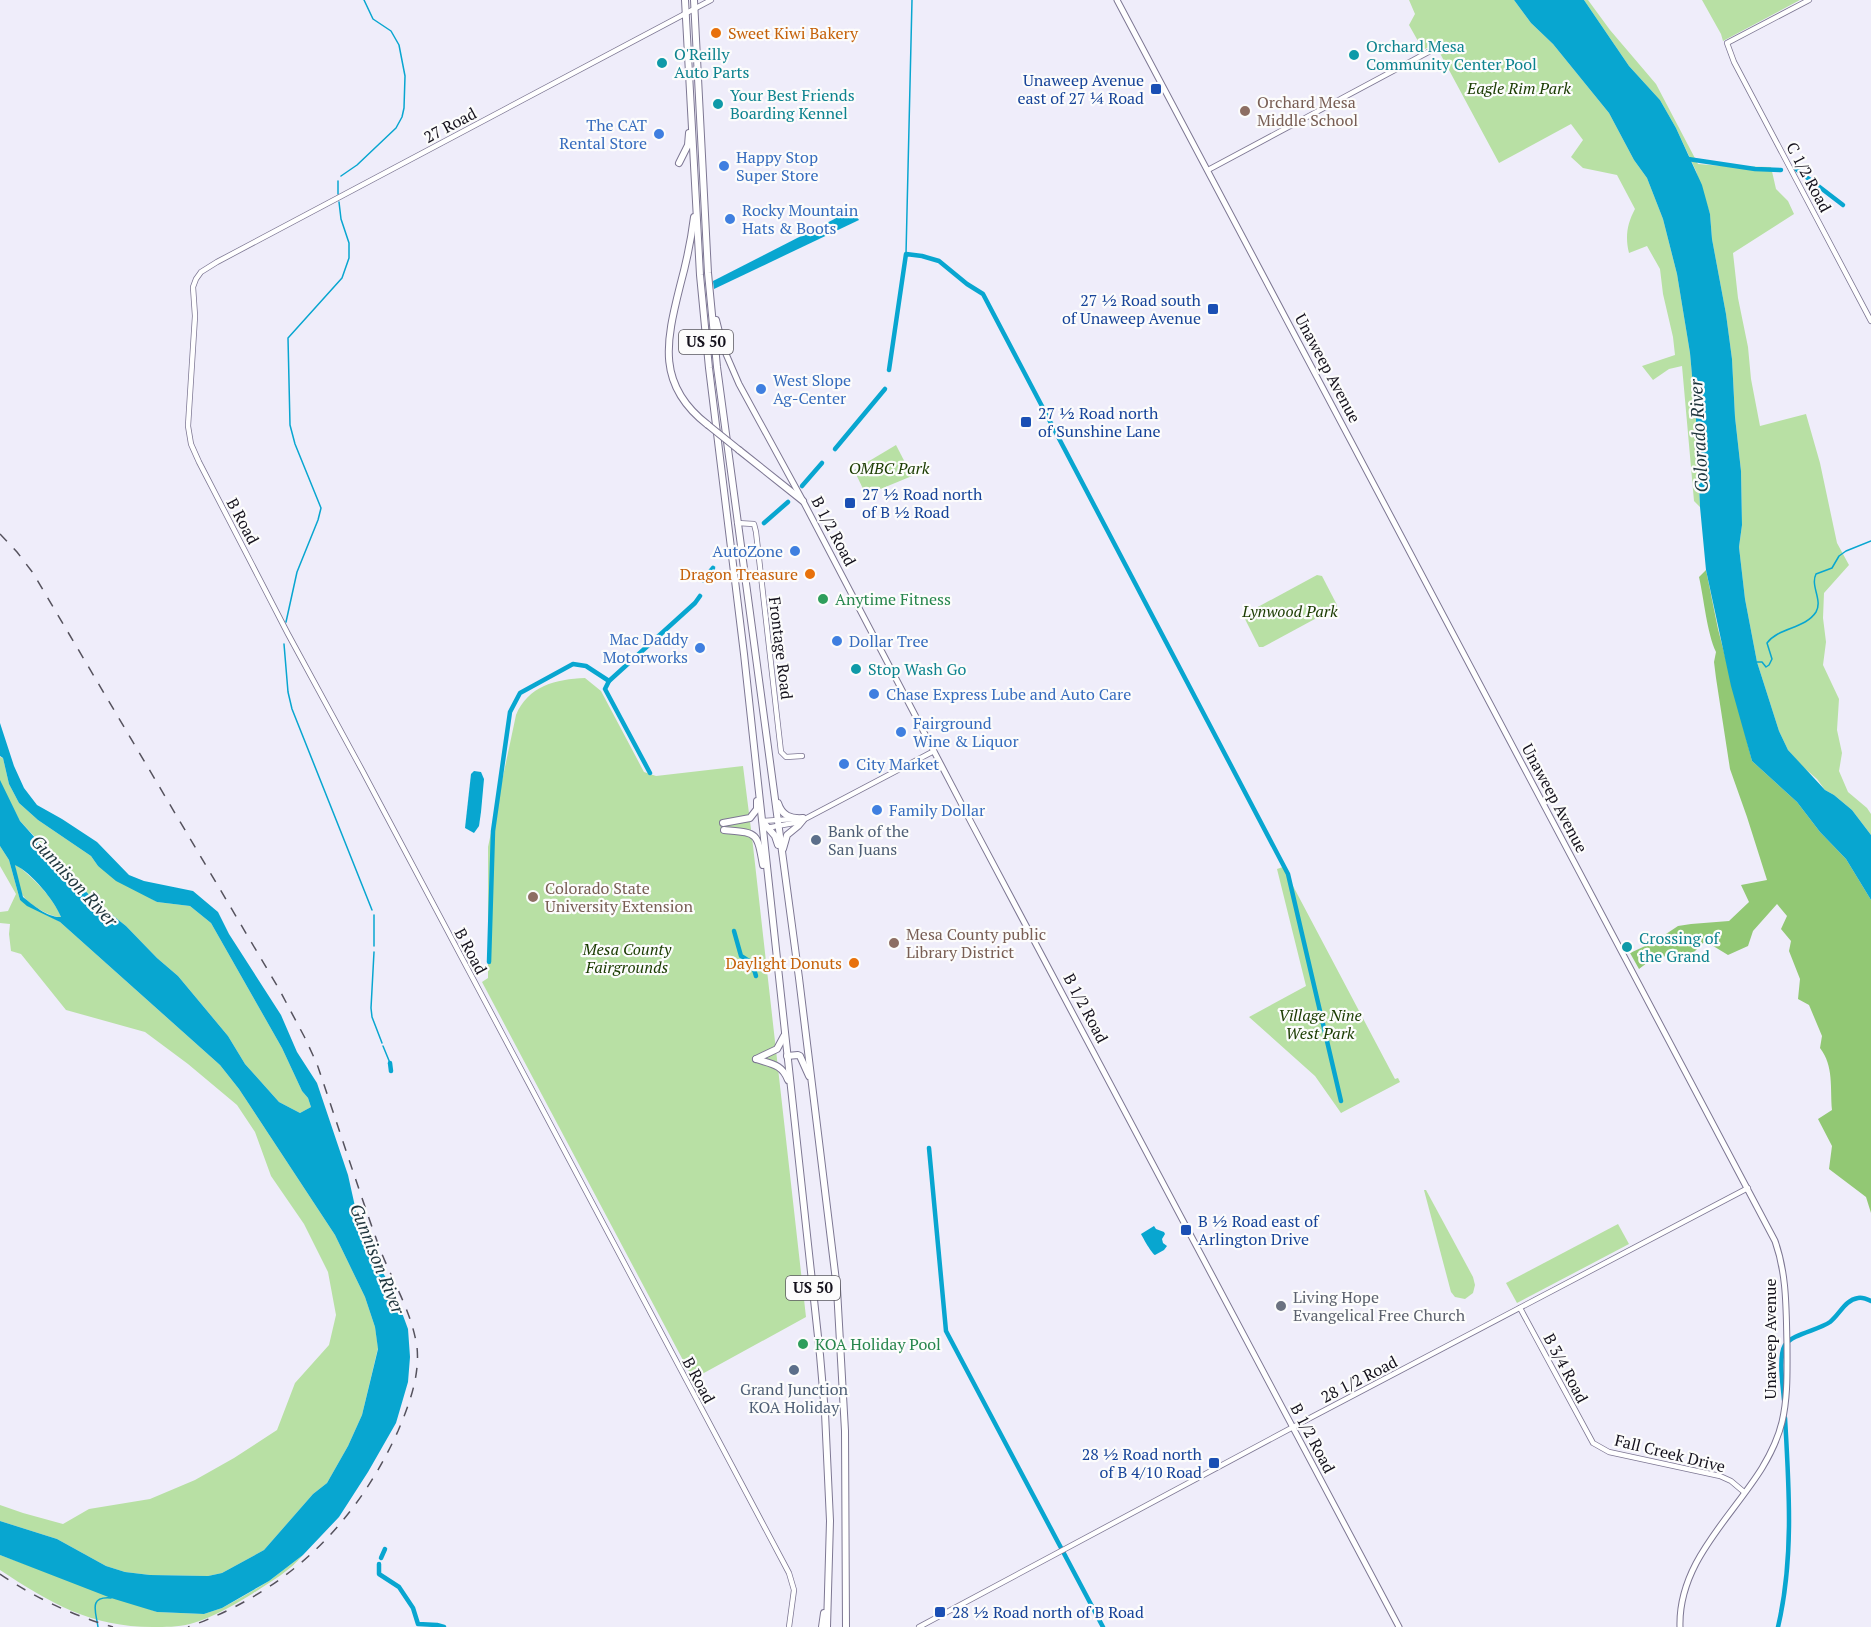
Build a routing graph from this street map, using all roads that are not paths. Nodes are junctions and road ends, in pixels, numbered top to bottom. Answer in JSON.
{"nodes":[{"id":1,"x":685,"y":0,"type":"edge"},
{"id":2,"x":694,"y":0,"type":"edge"},
{"id":3,"x":711,"y":0,"type":"edge"},
{"id":4,"x":1117,"y":0,"type":"edge"},
{"id":5,"x":1809,"y":0,"type":"edge"},
{"id":6,"x":694,"y":9,"type":"junction"},
{"id":7,"x":686,"y":13,"type":"junction"},
{"id":8,"x":1434,"y":49,"type":"dead end"},
{"id":9,"x":690,"y":96,"type":"junction"},
{"id":10,"x":692,"y":129,"type":"junction"},
{"id":11,"x":702,"y":155,"type":"junction"},
{"id":12,"x":694,"y":158,"type":"junction"},
{"id":13,"x":679,"y":163,"type":"dead end"},
{"id":14,"x":1208,"y":170,"type":"junction"},
{"id":15,"x":703,"y":188,"type":"junction"},
{"id":16,"x":697,"y":216,"type":"junction"},
{"id":17,"x":201,"y":272,"type":"joint"},
{"id":18,"x":708,"y":273,"type":"junction"},
{"id":19,"x":1871,"y":321,"type":"edge"},
{"id":20,"x":720,"y":336,"type":"joint"},
{"id":21,"x":803,"y":501,"type":"junction"},
{"id":22,"x":727,"y":510,"type":"junction"},
{"id":23,"x":737,"y":523,"type":"junction"},
{"id":24,"x":729,"y":526,"type":"junction"},
{"id":25,"x":741,"y":549,"type":"junction"},
{"id":26,"x":752,"y":723,"type":"junction"},
{"id":27,"x":766,"y":733,"type":"junction"},
{"id":28,"x":934,"y":751,"type":"junction"},
{"id":29,"x":802,"y":756,"type":"dead end"},
{"id":30,"x":805,"y":818,"type":"junction"},
{"id":31,"x":778,"y":823,"type":"junction"},
{"id":32,"x":764,"y":826,"type":"junction"},
{"id":33,"x":782,"y":852,"type":"junction"},
{"id":34,"x":773,"y":918,"type":"junction"},
{"id":35,"x":785,"y":1032,"type":"junction"},
{"id":36,"x":787,"y":1056,"type":"junction"},
{"id":37,"x":791,"y":1090,"type":"junction"},
{"id":38,"x":814,"y":1094,"type":"junction"},
{"id":39,"x":1748,"y":1188,"type":"junction"},
{"id":40,"x":1520,"y":1308,"type":"junction"},
{"id":41,"x":1293,"y":1428,"type":"junction"},
{"id":42,"x":1590,"y":1439,"type":"joint"},
{"id":43,"x":1744,"y":1492,"type":"junction"},
{"id":44,"x":846,"y":1566,"type":"junction"},
{"id":45,"x":828,"y":1596,"type":"junction"},
{"id":46,"x":789,"y":1627,"type":"edge"},
{"id":47,"x":822,"y":1627,"type":"edge"},
{"id":48,"x":827,"y":1627,"type":"edge"},
{"id":49,"x":833,"y":1627,"type":"edge"},
{"id":50,"x":846,"y":1627,"type":"edge"},
{"id":51,"x":851,"y":1627,"type":"edge"},
{"id":52,"x":919,"y":1627,"type":"edge"},
{"id":53,"x":1399,"y":1627,"type":"edge"},
{"id":54,"x":1680,"y":1627,"type":"edge"}],
"edges":[{"from":1,"to":7,"type":"highway","number":"US 50"},
{"from":2,"to":6,"type":"highway","number":"US 50"},
{"from":3,"to":6,"type":"street","name":"27 Road"},
{"from":4,"to":14,"type":"main road","name":"Unaweep Avenue"},
{"from":5,"to":19,"type":"street","name":"C 1/2 Road"},
{"from":6,"to":7,"type":"street","name":"27 Road"},
{"from":6,"to":11,"type":"highway","number":"US 50"},
{"from":7,"to":9,"type":"highway","number":"US 50"},
{"from":7,"to":17,"type":"street","name":"27 Road"},
{"from":8,"to":14,"type":"street"},
{"from":9,"to":10,"type":"highway","number":"US 50"},
{"from":9,"to":13,"type":"highway"},
{"from":10,"to":11,"type":"highway"},
{"from":10,"to":12,"type":"highway","number":"US 50"},
{"from":11,"to":15,"type":"highway","number":"US 50"},
{"from":12,"to":15,"type":"highway"},
{"from":12,"to":16,"type":"highway","number":"US 50"},
{"from":14,"to":39,"type":"main road","name":"Unaweep Avenue"},
{"from":15,"to":18,"type":"highway","number":"US 50"},
{"from":16,"to":21,"type":"highway","bridge":true},
{"from":16,"to":22,"type":"highway","number":"US 50"},
{"from":17,"to":46,"type":"street","name":"B Road"},
{"from":18,"to":20,"type":"highway"},
{"from":18,"to":23,"type":"highway","number":"US 50"},
{"from":20,"to":21,"type":"main road","name":"B 1/2 Road"},
{"from":21,"to":28,"type":"main road","name":"B 1/2 Road"},
{"from":22,"to":23,"type":"highway"},
{"from":22,"to":24,"type":"highway","number":"US 50"},
{"from":23,"to":25,"type":"highway","number":"US 50"},
{"from":23,"to":29,"type":"street","name":"Frontage Road"},
{"from":24,"to":25,"type":"highway"},
{"from":24,"to":26,"type":"highway","number":"US 50"},
{"from":25,"to":27,"type":"highway","number":"US 50"},
{"from":26,"to":32,"type":"highway","number":"US 50"},
{"from":26,"to":34,"type":"highway"},
{"from":27,"to":30,"type":"highway"},
{"from":27,"to":31,"type":"highway","number":"US 50"},
{"from":28,"to":30,"type":"street"},
{"from":28,"to":41,"type":"main road","name":"B 1/2 Road"},
{"from":30,"to":31,"type":"street"},
{"from":30,"to":33,"type":"highway"},
{"from":31,"to":32,"type":"street"},
{"from":31,"to":33,"type":"highway","number":"US 50"},
{"from":32,"to":33,"type":"highway"},
{"from":32,"to":34,"type":"highway","number":"US 50"},
{"from":33,"to":38,"type":"highway","number":"US 50"},
{"from":34,"to":35,"type":"highway","number":"US 50"},
{"from":35,"to":36,"type":"highway","number":"US 50"},
{"from":35,"to":37,"type":"highway"},
{"from":36,"to":37,"type":"highway","number":"US 50"},
{"from":36,"to":38,"type":"highway"},
{"from":37,"to":45,"type":"highway","number":"US 50"},
{"from":38,"to":44,"type":"highway","number":"US 50"},
{"from":39,"to":40,"type":"street","name":"28 1/2 Road"},
{"from":39,"to":43,"type":"main road","name":"Unaweep Avenue"},
{"from":40,"to":41,"type":"street","name":"28 1/2 Road"},
{"from":40,"to":42,"type":"street","name":"B 3/4 Road"},
{"from":41,"to":52,"type":"street","name":"28 1/2 Road"},
{"from":41,"to":53,"type":"main road","name":"B 1/2 Road"},
{"from":42,"to":43,"type":"street","name":"Fall Creek Drive"},
{"from":43,"to":54,"type":"main road","name":"Unaweep Avenue"},
{"from":44,"to":50,"type":"highway","number":"US 50"},
{"from":44,"to":51,"type":"highway"},
{"from":45,"to":47,"type":"highway"},
{"from":45,"to":48,"type":"highway","number":"US 50"},
{"from":45,"to":49,"type":"highway"}]}
